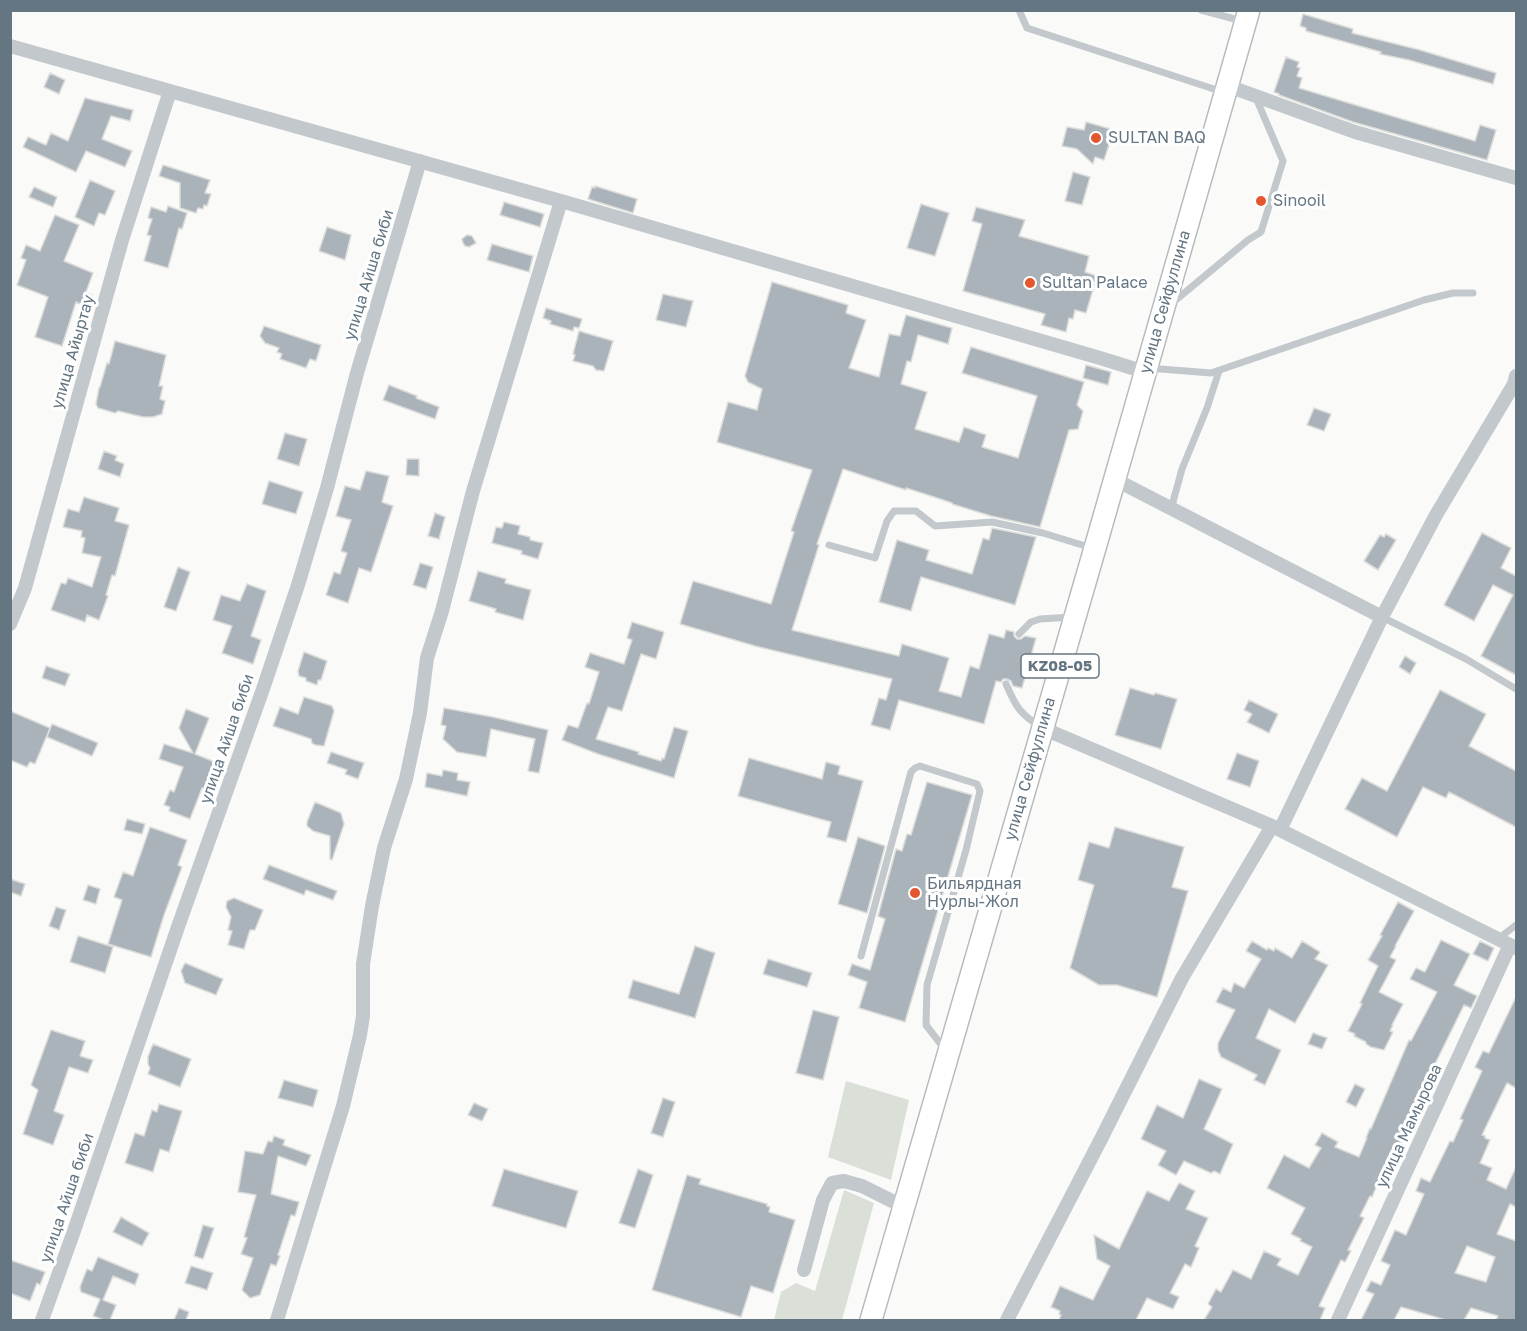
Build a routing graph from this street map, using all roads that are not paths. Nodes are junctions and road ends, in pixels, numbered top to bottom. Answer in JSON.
{"nodes":[{"id":1,"x":1019,"y":10,"type":"edge"},
{"id":2,"x":1201,"y":10,"type":"edge"},
{"id":3,"x":1247,"y":16,"type":"edge"},
{"id":4,"x":10,"y":46,"type":"edge"},
{"id":5,"x":1227,"y":89,"type":"junction"},
{"id":6,"x":170,"y":91,"type":"junction"},
{"id":7,"x":1256,"y":96,"type":"junction"},
{"id":8,"x":420,"y":161,"type":"junction"},
{"id":9,"x":1516,"y":178,"type":"edge"},
{"id":10,"x":561,"y":201,"type":"junction"},
{"id":11,"x":1473,"y":293,"type":"dead end"},
{"id":12,"x":1162,"y":312,"type":"junction"},
{"id":13,"x":1145,"y":370,"type":"junction"},
{"id":14,"x":1219,"y":371,"type":"junction"},
{"id":15,"x":1516,"y":376,"type":"edge"},
{"id":16,"x":1113,"y":479,"type":"junction"},
{"id":17,"x":1171,"y":509,"type":"junction"},
{"id":18,"x":829,"y":544,"type":"dead end"},
{"id":19,"x":1095,"y":548,"type":"junction"},
{"id":20,"x":1382,"y":616,"type":"junction"},
{"id":21,"x":1075,"y":617,"type":"junction"},
{"id":22,"x":10,"y":624,"type":"edge"},
{"id":23,"x":1019,"y":634,"type":"dead end"},
{"id":24,"x":1006,"y":684,"type":"dead end"},
{"id":25,"x":1516,"y":689,"type":"edge"},
{"id":26,"x":1042,"y":728,"type":"junction"},
{"id":27,"x":1276,"y":828,"type":"junction"},
{"id":28,"x":1516,"y":925,"type":"edge"},
{"id":29,"x":1508,"y":944,"type":"edge"},
{"id":30,"x":861,"y":956,"type":"dead end"},
{"id":31,"x":947,"y":1053,"type":"junction"},
{"id":32,"x":904,"y":1207,"type":"junction"},
{"id":33,"x":804,"y":1270,"type":"dead end"},
{"id":34,"x":42,"y":1320,"type":"edge"},
{"id":35,"x":277,"y":1320,"type":"edge"},
{"id":36,"x":871,"y":1320,"type":"edge"},
{"id":37,"x":1007,"y":1320,"type":"edge"},
{"id":38,"x":1338,"y":1320,"type":"edge"}],
"edges":[{"from":1,"to":5,"type":"lane"},
{"from":2,"to":3,"type":"lane"},
{"from":3,"to":5,"type":"main road","name":"улица Сейфуллина","number":"KZ08-05"},
{"from":4,"to":6,"type":"street"},
{"from":5,"to":7,"type":"street"},
{"from":5,"to":12,"type":"main road","name":"улица Сейфуллина","number":"KZ08-05"},
{"from":6,"to":8,"type":"street"},
{"from":6,"to":22,"type":"street","name":"улица Айыртау"},
{"from":7,"to":9,"type":"street"},
{"from":7,"to":12,"type":"lane"},
{"from":8,"to":10,"type":"street"},
{"from":8,"to":34,"type":"street","name":"улица Айша биби"},
{"from":10,"to":13,"type":"street"},
{"from":10,"to":35,"type":"street"},
{"from":11,"to":14,"type":"lane"},
{"from":12,"to":13,"type":"main road","name":"улица Сейфуллина","number":"KZ08-05"},
{"from":13,"to":14,"type":"lane"},
{"from":13,"to":16,"type":"main road","name":"улица Сейфуллина","number":"KZ08-05"},
{"from":14,"to":17,"type":"lane"},
{"from":15,"to":20,"type":"street"},
{"from":16,"to":17,"type":"street"},
{"from":16,"to":19,"type":"main road","name":"улица Сейфуллина","number":"KZ08-05"},
{"from":17,"to":20,"type":"street"},
{"from":18,"to":19,"type":"lane"},
{"from":19,"to":21,"type":"main road","name":"улица Сейфуллина","number":"KZ08-05"},
{"from":20,"to":25,"type":"lane"},
{"from":20,"to":27,"type":"street"},
{"from":21,"to":23,"type":"lane"},
{"from":21,"to":26,"type":"main road","name":"улица Сейфуллина","number":"KZ08-05"},
{"from":24,"to":26,"type":"lane"},
{"from":26,"to":27,"type":"street"},
{"from":26,"to":31,"type":"main road","name":"улица Сейфуллина","number":"KZ08-05"},
{"from":27,"to":29,"type":"street"},
{"from":27,"to":37,"type":"street"},
{"from":28,"to":29,"type":"lane"},
{"from":29,"to":38,"type":"street","name":"улица Мамырова"},
{"from":30,"to":31,"type":"lane"},
{"from":31,"to":32,"type":"main road","name":"улица Сейфуллина","number":"KZ08-05"},
{"from":32,"to":33,"type":"street"},
{"from":32,"to":36,"type":"main road","name":"улица Сейфуллина","number":"KZ08-05"}]}
